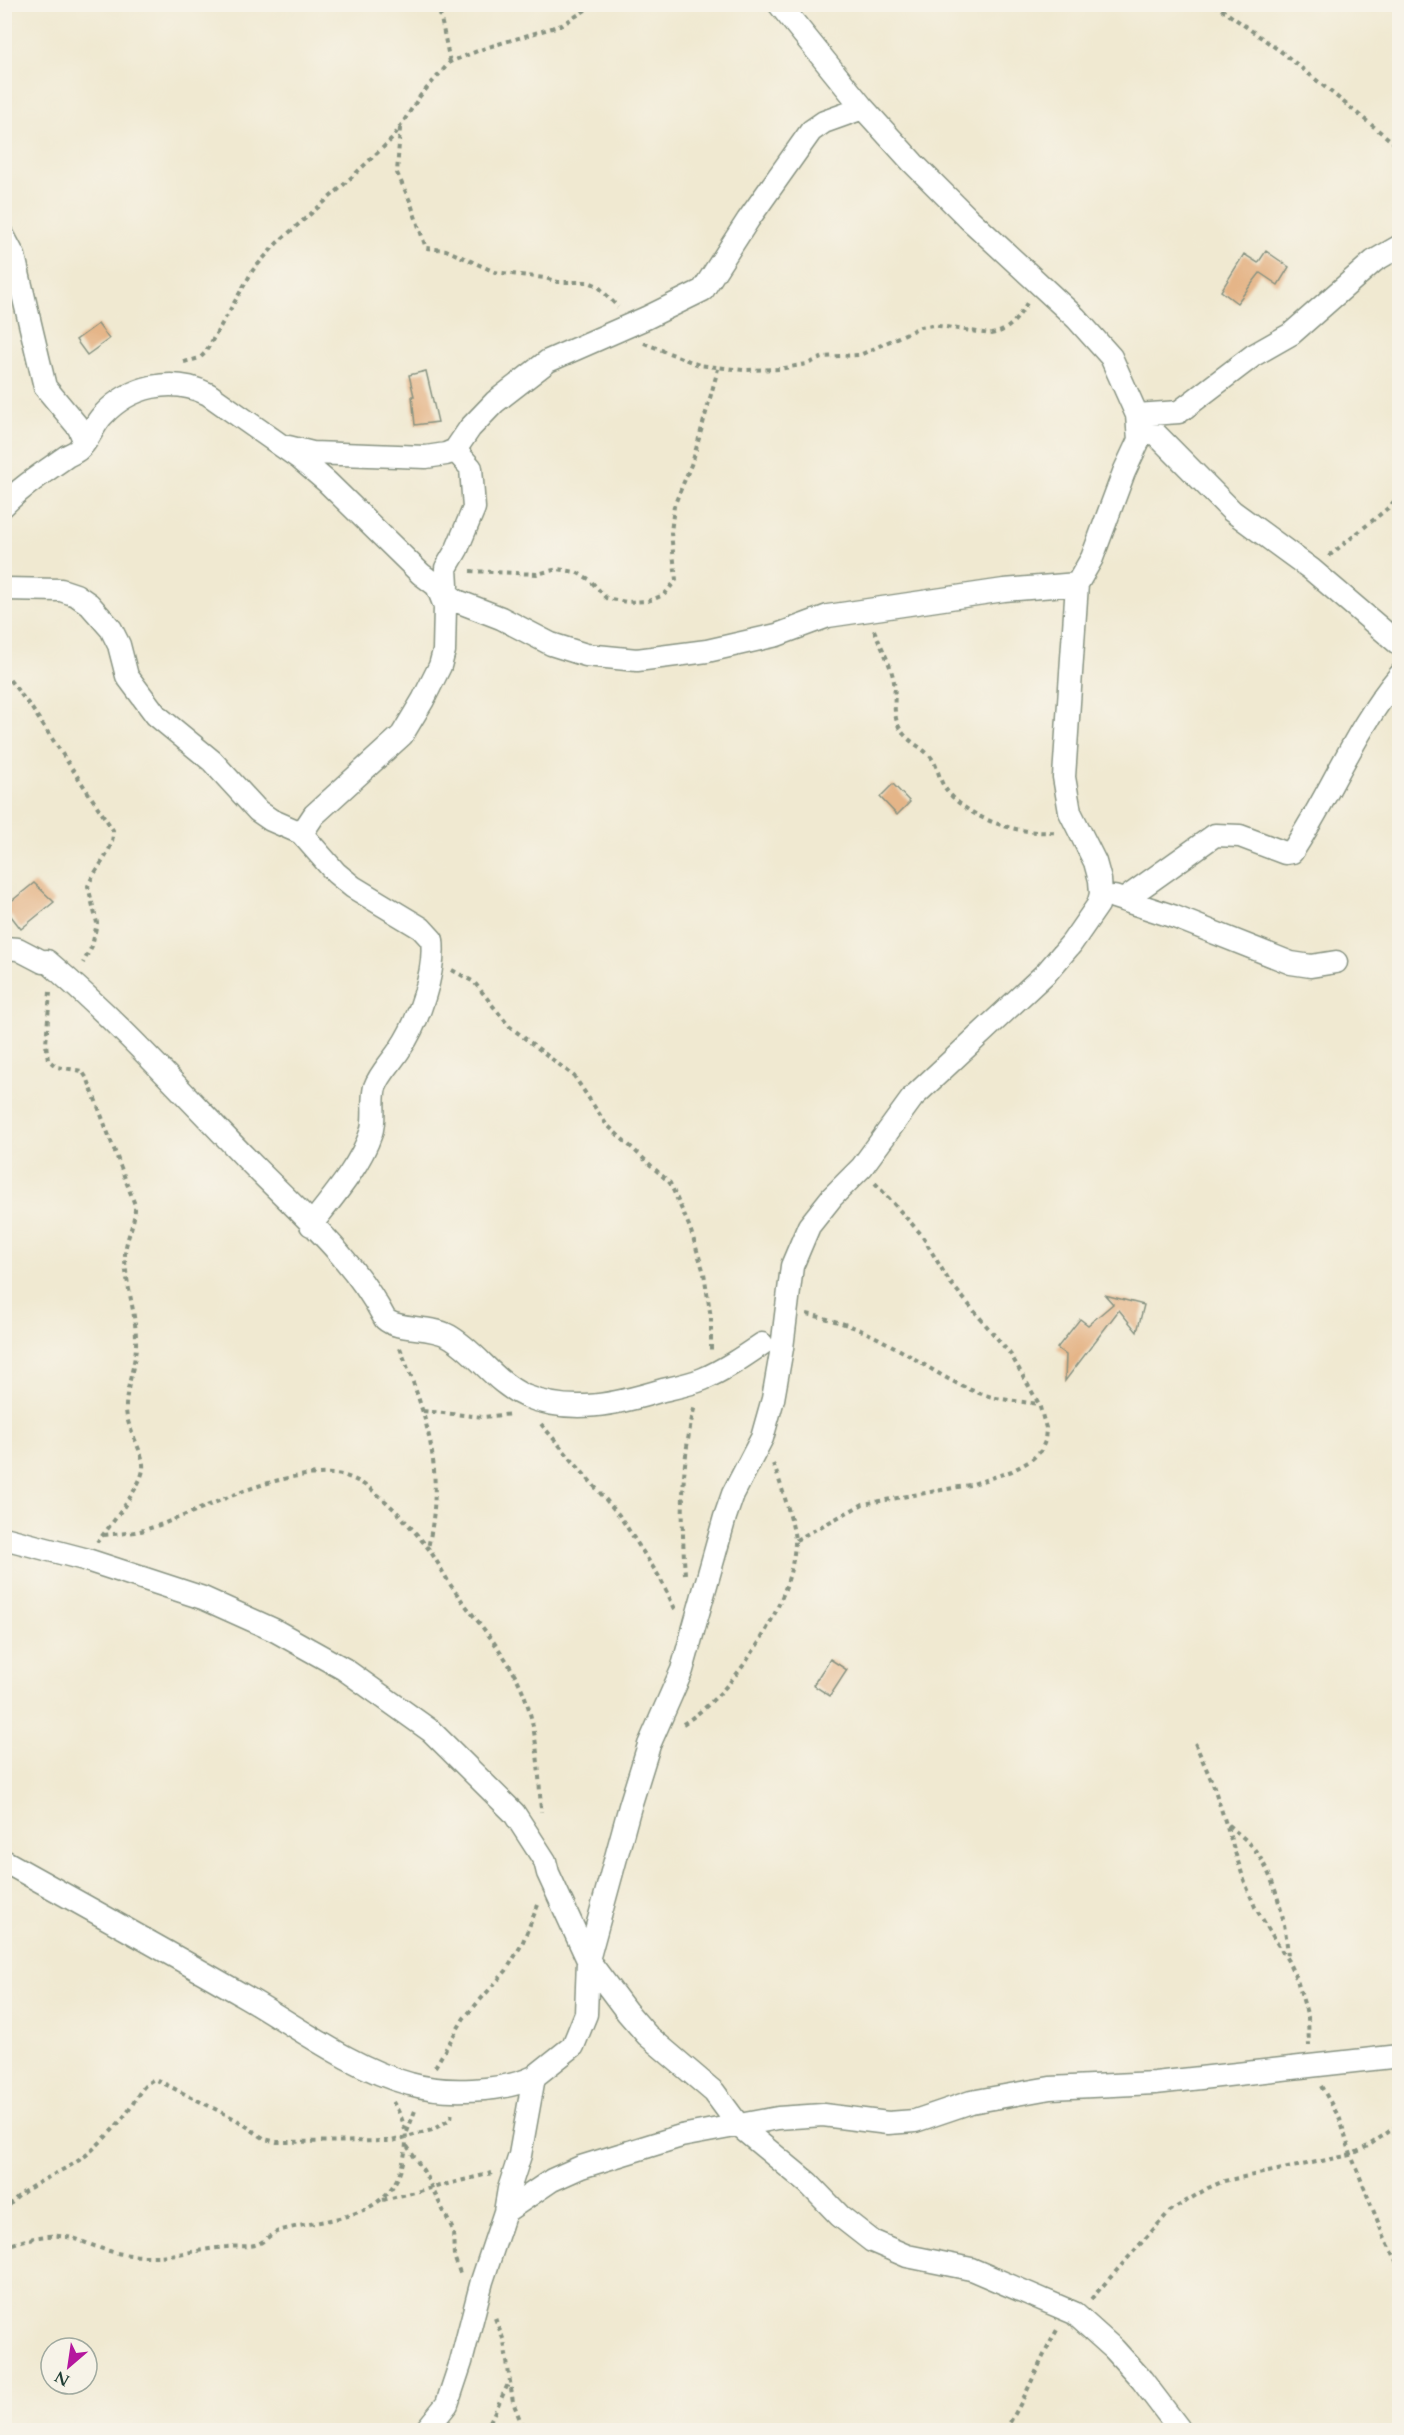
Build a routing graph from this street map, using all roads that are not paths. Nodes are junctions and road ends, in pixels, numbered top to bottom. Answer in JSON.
{"nodes":[{"id":1,"x":778,"y":4,"type":"edge"},
{"id":2,"x":863,"y":108,"type":"junction"},
{"id":3,"x":4,"y":237,"type":"edge"},
{"id":4,"x":1400,"y":246,"type":"edge"},
{"id":5,"x":1137,"y":415,"type":"junction"},
{"id":6,"x":282,"y":446,"type":"junction"},
{"id":7,"x":79,"y":449,"type":"junction"},
{"id":8,"x":455,"y":450,"type":"junction"},
{"id":9,"x":4,"y":505,"type":"edge"},
{"id":10,"x":441,"y":577,"type":"junction"},
{"id":11,"x":1077,"y":584,"type":"junction"},
{"id":12,"x":4,"y":589,"type":"edge"},
{"id":13,"x":1400,"y":645,"type":"edge"},
{"id":14,"x":1400,"y":675,"type":"edge"},
{"id":15,"x":298,"y":831,"type":"junction"},
{"id":16,"x":1101,"y":894,"type":"junction"},
{"id":17,"x":1125,"y":899,"type":"junction"},
{"id":18,"x":4,"y":948,"type":"edge"},
{"id":19,"x":1336,"y":962,"type":"dead end"},
{"id":20,"x":311,"y":1225,"type":"junction"},
{"id":21,"x":762,"y":1344,"type":"dead end"},
{"id":22,"x":4,"y":1538,"type":"edge"},
{"id":23,"x":4,"y":1861,"type":"edge"},
{"id":24,"x":588,"y":1960,"type":"junction"},
{"id":25,"x":1400,"y":2056,"type":"edge"},
{"id":26,"x":534,"y":2077,"type":"junction"},
{"id":27,"x":739,"y":2126,"type":"junction"},
{"id":28,"x":505,"y":2212,"type":"junction"},
{"id":29,"x":426,"y":2430,"type":"edge"},
{"id":30,"x":1180,"y":2430,"type":"edge"}],
"edges":[{"from":1,"to":2,"type":"street"},
{"from":2,"to":5,"type":"street"},
{"from":2,"to":8,"type":"street"},
{"from":3,"to":7,"type":"street"},
{"from":4,"to":5,"type":"street"},
{"from":5,"to":11,"type":"street"},
{"from":5,"to":13,"type":"street"},
{"from":6,"to":7,"type":"street"},
{"from":6,"to":8,"type":"street"},
{"from":6,"to":10,"type":"street"},
{"from":7,"to":9,"type":"street"},
{"from":8,"to":10,"type":"street"},
{"from":10,"to":11,"type":"street"},
{"from":10,"to":15,"type":"street"},
{"from":11,"to":16,"type":"street"},
{"from":12,"to":15,"type":"street"},
{"from":14,"to":17,"type":"street"},
{"from":15,"to":20,"type":"street"},
{"from":16,"to":17,"type":"street"},
{"from":16,"to":24,"type":"street"},
{"from":17,"to":19,"type":"street"},
{"from":18,"to":20,"type":"street"},
{"from":20,"to":21,"type":"street"},
{"from":22,"to":24,"type":"street"},
{"from":23,"to":26,"type":"street"},
{"from":24,"to":26,"type":"street"},
{"from":24,"to":27,"type":"street"},
{"from":25,"to":27,"type":"street"},
{"from":26,"to":28,"type":"street"},
{"from":27,"to":28,"type":"street"},
{"from":27,"to":30,"type":"street"},
{"from":28,"to":29,"type":"street"}]}
